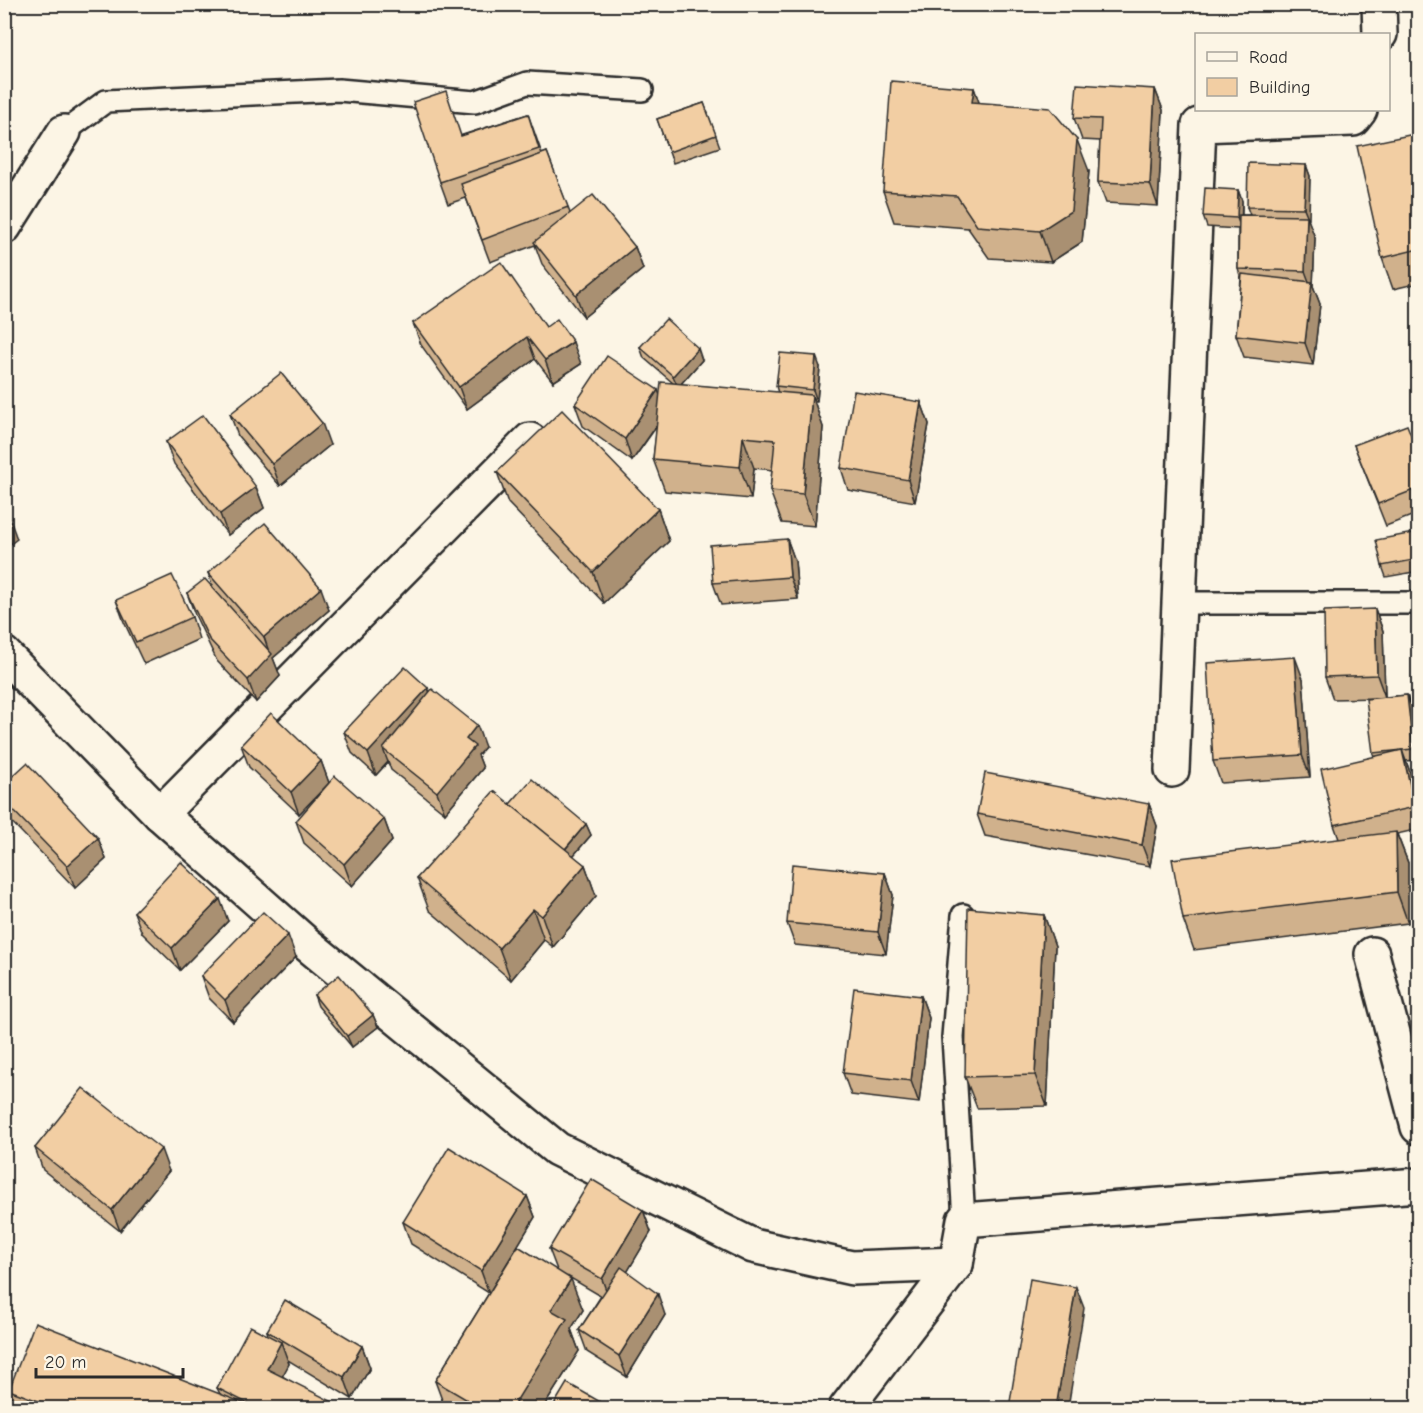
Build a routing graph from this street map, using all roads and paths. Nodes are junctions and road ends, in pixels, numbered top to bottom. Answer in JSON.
{"nodes":[{"id":1,"x":1379,"y":4,"type":"edge"},
{"id":2,"x":1380,"y":33,"type":"edge"},
{"id":3,"x":642,"y":90,"type":"dead end"},
{"id":4,"x":1359,"y":111,"type":"edge"},
{"id":5,"x":64,"y":132,"type":"joint"},
{"id":6,"x":4,"y":227,"type":"edge"},
{"id":7,"x":530,"y":440,"type":"edge"},
{"id":8,"x":1179,"y":603,"type":"junction"},
{"id":9,"x":1419,"y":603,"type":"edge"},
{"id":10,"x":4,"y":654,"type":"edge"},
{"id":11,"x":1172,"y":770,"type":"dead end"},
{"id":12,"x":160,"y":814,"type":"junction"},
{"id":13,"x":963,"y":915,"type":"dead end"},
{"id":14,"x":1372,"y":954,"type":"dead end"},
{"id":15,"x":1419,"y":1127,"type":"edge"},
{"id":16,"x":1419,"y":1185,"type":"edge"},
{"id":17,"x":964,"y":1220,"type":"junction"},
{"id":18,"x":956,"y":1264,"type":"junction"},
{"id":19,"x":846,"y":1408,"type":"edge"}],
"edges":[{"from":1,"to":2,"type":"street"},
{"from":3,"to":5,"type":"lane"},
{"from":4,"to":8,"type":"street"},
{"from":5,"to":6,"type":"street"},
{"from":7,"to":12,"type":"street"},
{"from":8,"to":9,"type":"lane"},
{"from":8,"to":11,"type":"street"},
{"from":10,"to":12,"type":"street"},
{"from":12,"to":18,"type":"street"},
{"from":13,"to":17,"type":"lane"},
{"from":14,"to":15,"type":"street"},
{"from":16,"to":17,"type":"street"},
{"from":17,"to":18,"type":"street"},
{"from":18,"to":19,"type":"street"}]}
